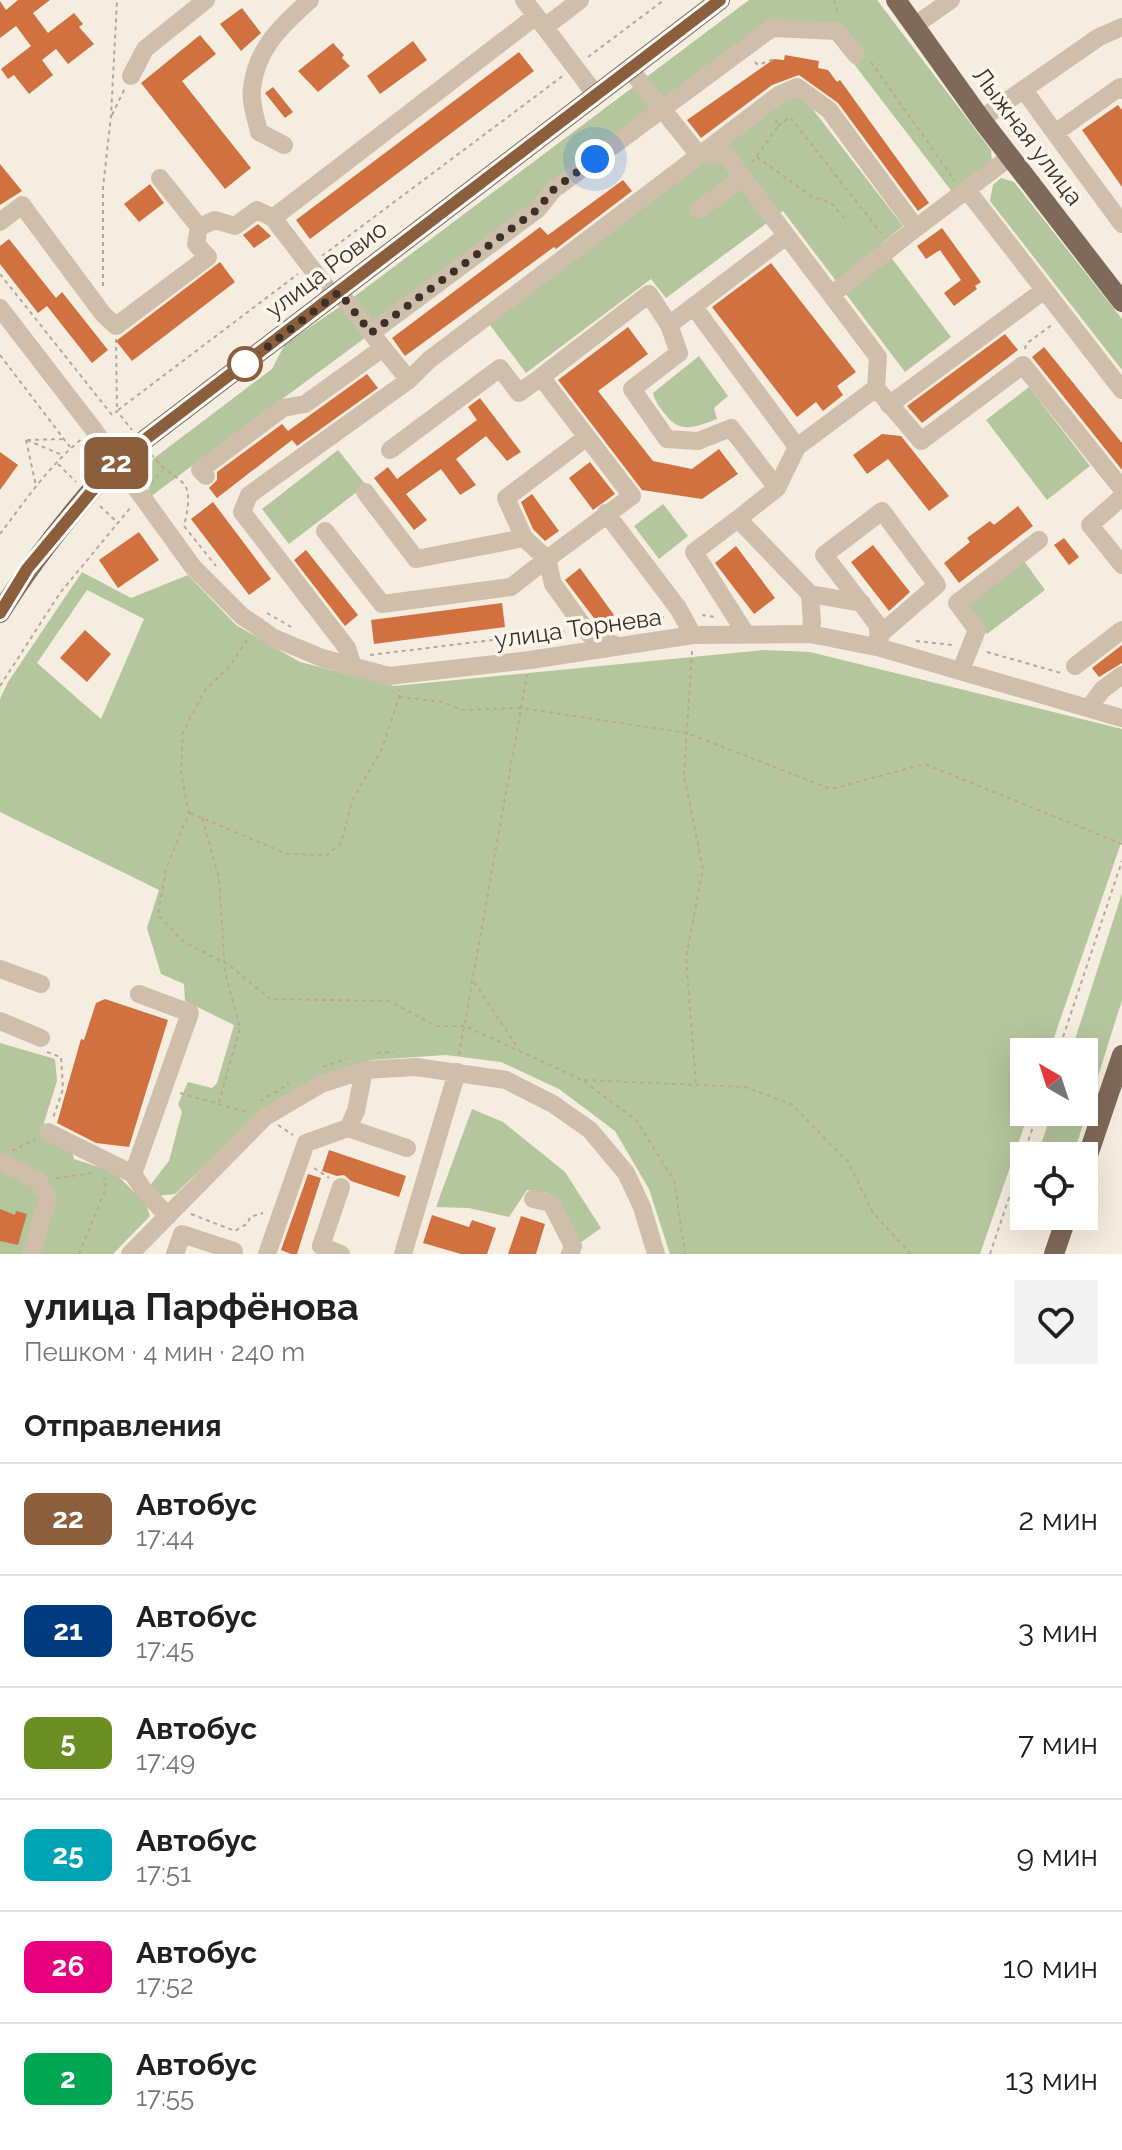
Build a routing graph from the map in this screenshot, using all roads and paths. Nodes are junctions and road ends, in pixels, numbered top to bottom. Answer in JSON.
{"nodes":[{"id":1,"x":117,"y":0,"type":"edge"},
{"id":2,"x":206,"y":0,"type":"edge"},
{"id":3,"x":310,"y":0,"type":"edge"},
{"id":4,"x":524,"y":0,"type":"edge"},
{"id":5,"x":580,"y":0,"type":"edge"},
{"id":6,"x":664,"y":0,"type":"edge"},
{"id":7,"x":720,"y":0,"type":"edge"},
{"id":8,"x":833,"y":0,"type":"edge"},
{"id":9,"x":896,"y":0,"type":"edge"},
{"id":10,"x":951,"y":0,"type":"edge"},
{"id":11,"x":540,"y":22,"type":"junction"},
{"id":12,"x":845,"y":24,"type":"dead end"},
{"id":13,"x":914,"y":26,"type":"junction"},
{"id":14,"x":1122,"y":27,"type":"edge"},
{"id":15,"x":862,"y":58,"type":"joint"},
{"id":16,"x":575,"y":67,"type":"junction"},
{"id":17,"x":630,"y":69,"type":"junction"},
{"id":18,"x":131,"y":76,"type":"joint"},
{"id":19,"x":1024,"y":90,"type":"junction"},
{"id":20,"x":1122,"y":90,"type":"edge"},
{"id":21,"x":596,"y":95,"type":"junction"},
{"id":22,"x":779,"y":95,"type":"junction"},
{"id":23,"x":662,"y":109,"type":"junction"},
{"id":24,"x":111,"y":116,"type":"junction"},
{"id":25,"x":981,"y":119,"type":"junction"},
{"id":26,"x":778,"y":126,"type":"junction"},
{"id":27,"x":1055,"y":133,"type":"junction"},
{"id":28,"x":284,"y":145,"type":"dead end"},
{"id":29,"x":699,"y":155,"type":"junction"},
{"id":30,"x":757,"y":157,"type":"junction"},
{"id":31,"x":1010,"y":157,"type":"junction"},
{"id":32,"x":160,"y":178,"type":"dead end"},
{"id":33,"x":742,"y":178,"type":"junction"},
{"id":34,"x":965,"y":191,"type":"junction"},
{"id":35,"x":699,"y":210,"type":"dead end"},
{"id":36,"x":273,"y":218,"type":"junction"},
{"id":37,"x":845,"y":219,"type":"dead end"},
{"id":38,"x":0,"y":222,"type":"edge"},
{"id":39,"x":1122,"y":224,"type":"edge"},
{"id":40,"x":199,"y":227,"type":"junction"},
{"id":41,"x":916,"y":228,"type":"junction"},
{"id":42,"x":786,"y":236,"type":"junction"},
{"id":43,"x":892,"y":248,"type":"junction"},
{"id":44,"x":310,"y":265,"type":"junction"},
{"id":45,"x":0,"y":274,"type":"edge"},
{"id":46,"x":1043,"y":291,"type":"junction"},
{"id":47,"x":336,"y":294,"type":"junction"},
{"id":48,"x":831,"y":295,"type":"junction"},
{"id":49,"x":1122,"y":302,"type":"edge"},
{"id":50,"x":694,"y":307,"type":"junction"},
{"id":51,"x":0,"y":308,"type":"edge"},
{"id":52,"x":1064,"y":317,"type":"junction"},
{"id":53,"x":110,"y":320,"type":"junction"},
{"id":54,"x":669,"y":325,"type":"junction"},
{"id":55,"x":377,"y":340,"type":"junction"},
{"id":56,"x":0,"y":355,"type":"edge"},
{"id":57,"x":1023,"y":365,"type":"junction"},
{"id":58,"x":541,"y":377,"type":"junction"},
{"id":59,"x":409,"y":380,"type":"junction"},
{"id":60,"x":876,"y":388,"type":"junction"},
{"id":61,"x":1122,"y":390,"type":"edge"},
{"id":62,"x":889,"y":405,"type":"junction"},
{"id":63,"x":117,"y":411,"type":"junction"},
{"id":64,"x":587,"y":437,"type":"junction"},
{"id":65,"x":64,"y":439,"type":"junction"},
{"id":66,"x":26,"y":440,"type":"junction"},
{"id":67,"x":142,"y":443,"type":"junction"},
{"id":68,"x":797,"y":447,"type":"junction"},
{"id":69,"x":390,"y":450,"type":"dead end"},
{"id":70,"x":64,"y":456,"type":"junction"},
{"id":71,"x":117,"y":461,"type":"junction"},
{"id":72,"x":163,"y":470,"type":"junction"},
{"id":73,"x":206,"y":476,"type":"dead end"},
{"id":74,"x":36,"y":487,"type":"junction"},
{"id":75,"x":777,"y":488,"type":"junction"},
{"id":76,"x":1122,"y":489,"type":"edge"},
{"id":77,"x":365,"y":492,"type":"dead end"},
{"id":78,"x":142,"y":494,"type":"junction"},
{"id":79,"x":1122,"y":497,"type":"edge"},
{"id":80,"x":606,"y":513,"type":"junction"},
{"id":81,"x":738,"y":519,"type":"junction"},
{"id":82,"x":325,"y":531,"type":"dead end"},
{"id":83,"x":0,"y":534,"type":"edge"},
{"id":84,"x":524,"y":538,"type":"junction"},
{"id":85,"x":1039,"y":540,"type":"dead end"},
{"id":86,"x":547,"y":559,"type":"junction"},
{"id":87,"x":1122,"y":565,"type":"edge"},
{"id":88,"x":220,"y":572,"type":"dead end"},
{"id":89,"x":810,"y":594,"type":"junction"},
{"id":90,"x":862,"y":603,"type":"junction"},
{"id":91,"x":0,"y":613,"type":"edge"},
{"id":92,"x":679,"y":613,"type":"junction"},
{"id":93,"x":261,"y":619,"type":"junction"},
{"id":94,"x":741,"y":626,"type":"junction"},
{"id":95,"x":1122,"y":630,"type":"edge"},
{"id":96,"x":298,"y":631,"type":"dead end"},
{"id":97,"x":589,"y":634,"type":"junction"},
{"id":98,"x":810,"y":634,"type":"junction"},
{"id":99,"x":693,"y":635,"type":"junction"},
{"id":100,"x":909,"y":640,"type":"dead end"},
{"id":101,"x":880,"y":642,"type":"junction"},
{"id":102,"x":615,"y":645,"type":"junction"},
{"id":103,"x":972,"y":647,"type":"junction"},
{"id":104,"x":347,"y":648,"type":"junction"},
{"id":105,"x":530,"y":660,"type":"junction"},
{"id":106,"x":353,"y":667,"type":"junction"},
{"id":107,"x":961,"y":670,"type":"junction"},
{"id":108,"x":1070,"y":671,"type":"joint"},
{"id":109,"x":399,"y":675,"type":"junction"},
{"id":110,"x":1122,"y":675,"type":"edge"},
{"id":111,"x":0,"y":686,"type":"edge"},
{"id":112,"x":399,"y":697,"type":"junction"},
{"id":113,"x":521,"y":708,"type":"junction"},
{"id":114,"x":1089,"y":708,"type":"junction"},
{"id":115,"x":1122,"y":718,"type":"edge"},
{"id":116,"x":687,"y":733,"type":"junction"},
{"id":117,"x":189,"y":813,"type":"junction"},
{"id":118,"x":202,"y":817,"type":"junction"},
{"id":119,"x":1122,"y":844,"type":"edge"},
{"id":120,"x":1122,"y":861,"type":"edge"},
{"id":121,"x":225,"y":963,"type":"junction"},
{"id":122,"x":0,"y":969,"type":"edge"},
{"id":123,"x":474,"y":981,"type":"junction"},
{"id":124,"x":41,"y":984,"type":"dead end"},
{"id":125,"x":139,"y":994,"type":"dead end"},
{"id":126,"x":0,"y":1021,"type":"edge"},
{"id":127,"x":465,"y":1026,"type":"junction"},
{"id":128,"x":41,"y":1038,"type":"dead end"},
{"id":129,"x":1063,"y":1038,"type":"edge"},
{"id":130,"x":521,"y":1052,"type":"junction"},
{"id":131,"x":57,"y":1055,"type":"dead end"},
{"id":132,"x":1122,"y":1055,"type":"edge"},
{"id":133,"x":364,"y":1070,"type":"junction"},
{"id":134,"x":457,"y":1072,"type":"junction"},
{"id":135,"x":582,"y":1080,"type":"junction"},
{"id":136,"x":696,"y":1085,"type":"junction"},
{"id":137,"x":164,"y":1087,"type":"junction"},
{"id":138,"x":218,"y":1106,"type":"junction"},
{"id":139,"x":265,"y":1117,"type":"junction"},
{"id":140,"x":1033,"y":1126,"type":"edge"},
{"id":141,"x":348,"y":1128,"type":"junction"},
{"id":142,"x":48,"y":1132,"type":"junction"},
{"id":143,"x":1092,"y":1142,"type":"edge"},
{"id":144,"x":407,"y":1148,"type":"dead end"},
{"id":145,"x":303,"y":1151,"type":"junction"},
{"id":146,"x":6,"y":1156,"type":"edge"},
{"id":147,"x":103,"y":1172,"type":"junction"},
{"id":148,"x":133,"y":1174,"type":"junction"},
{"id":149,"x":38,"y":1180,"type":"junction"},
{"id":150,"x":114,"y":1181,"type":"dead end"},
{"id":151,"x":341,"y":1187,"type":"joint"},
{"id":152,"x":533,"y":1199,"type":"dead end"},
{"id":153,"x":172,"y":1212,"type":"junction"},
{"id":154,"x":250,"y":1217,"type":"dead end"},
{"id":155,"x":1062,"y":1230,"type":"edge"},
{"id":156,"x":31,"y":1254,"type":"edge"},
{"id":157,"x":79,"y":1254,"type":"edge"},
{"id":158,"x":130,"y":1254,"type":"edge"},
{"id":159,"x":175,"y":1254,"type":"edge"},
{"id":160,"x":233,"y":1254,"type":"edge"},
{"id":161,"x":267,"y":1254,"type":"edge"},
{"id":162,"x":341,"y":1254,"type":"edge"},
{"id":163,"x":403,"y":1254,"type":"edge"},
{"id":164,"x":570,"y":1254,"type":"edge"},
{"id":165,"x":656,"y":1254,"type":"edge"},
{"id":166,"x":685,"y":1254,"type":"edge"},
{"id":167,"x":911,"y":1254,"type":"edge"},
{"id":168,"x":990,"y":1254,"type":"edge"},
{"id":169,"x":1054,"y":1254,"type":"edge"}],
"edges":[{"from":1,"to":24,"type":"path"},
{"from":2,"to":18,"type":"street"},
{"from":3,"to":28,"type":"street"},
{"from":4,"to":11,"type":"street"},
{"from":5,"to":11,"type":"street"},
{"from":6,"to":16,"type":"path"},
{"from":7,"to":17,"type":"main road","name":"улица Ровио"},
{"from":8,"to":12,"type":"path"},
{"from":9,"to":13,"type":"main road","name":"Лыжная улица"},
{"from":10,"to":13,"type":"street"},
{"from":11,"to":16,"type":"street"},
{"from":11,"to":36,"type":"street"},
{"from":13,"to":25,"type":"main road","name":"Лыжная улица"},
{"from":14,"to":19,"type":"street"},
{"from":15,"to":23,"type":"street"},
{"from":15,"to":34,"type":"path"},
{"from":16,"to":21,"type":"street"},
{"from":16,"to":44,"type":"path"},
{"from":17,"to":21,"type":"main road","name":"улица Ровио"},
{"from":17,"to":23,"type":"street"},
{"from":18,"to":24,"type":"path"},
{"from":19,"to":25,"type":"street"},
{"from":19,"to":27,"type":"street"},
{"from":20,"to":27,"type":"street"},
{"from":21,"to":47,"type":"main road","name":"улица Ровио"},
{"from":22,"to":26,"type":"path"},
{"from":22,"to":29,"type":"street"},
{"from":22,"to":41,"type":"street"},
{"from":23,"to":29,"type":"street"},
{"from":23,"to":55,"type":"street"},
{"from":24,"to":53,"type":"path"},
{"from":25,"to":31,"type":"main road","name":"Лыжная улица"},
{"from":26,"to":30,"type":"path"},
{"from":26,"to":43,"type":"path"},
{"from":27,"to":39,"type":"street"},
{"from":29,"to":33,"type":"street"},
{"from":29,"to":59,"type":"street"},
{"from":30,"to":33,"type":"path"},
{"from":30,"to":37,"type":"path"},
{"from":31,"to":34,"type":"street"},
{"from":31,"to":49,"type":"main road","name":"Лыжная улица"},
{"from":32,"to":40,"type":"street"},
{"from":33,"to":35,"type":"street"},
{"from":33,"to":42,"type":"street"},
{"from":34,"to":41,"type":"street"},
{"from":34,"to":46,"type":"street"},
{"from":36,"to":40,"type":"street"},
{"from":36,"to":44,"type":"street"},
{"from":38,"to":53,"type":"street"},
{"from":40,"to":53,"type":"street"},
{"from":41,"to":43,"type":"street"},
{"from":42,"to":48,"type":"street"},
{"from":42,"to":50,"type":"street"},
{"from":43,"to":48,"type":"street"},
{"from":44,"to":47,"type":"street"},
{"from":44,"to":63,"type":"path"},
{"from":45,"to":63,"type":"path"},
{"from":46,"to":52,"type":"street"},
{"from":46,"to":62,"type":"street"},
{"from":47,"to":55,"type":"street"},
{"from":47,"to":67,"type":"main road","name":"улица Ровио"},
{"from":48,"to":60,"type":"street"},
{"from":50,"to":54,"type":"street"},
{"from":50,"to":68,"type":"street"},
{"from":51,"to":71,"type":"street","name":"улица Торнева"},
{"from":52,"to":57,"type":"path"},
{"from":52,"to":61,"type":"street"},
{"from":53,"to":63,"type":"path"},
{"from":54,"to":58,"type":"street"},
{"from":54,"to":75,"type":"street"},
{"from":55,"to":59,"type":"street"},
{"from":55,"to":73,"type":"street"},
{"from":56,"to":65,"type":"path"},
{"from":57,"to":62,"type":"street"},
{"from":57,"to":76,"type":"street"},
{"from":58,"to":64,"type":"street"},
{"from":58,"to":69,"type":"street"},
{"from":59,"to":104,"type":"street"},
{"from":60,"to":62,"type":"street"},
{"from":60,"to":68,"type":"street"},
{"from":63,"to":67,"type":"path"},
{"from":64,"to":80,"type":"street"},
{"from":64,"to":84,"type":"street"},
{"from":65,"to":66,"type":"path"},
{"from":65,"to":70,"type":"path"},
{"from":66,"to":70,"type":"path"},
{"from":66,"to":74,"type":"path"},
{"from":67,"to":71,"type":"main road","name":"улица Ровио"},
{"from":67,"to":72,"type":"path"},
{"from":68,"to":75,"type":"street"},
{"from":70,"to":74,"type":"path"},
{"from":71,"to":78,"type":"street","name":"улица Торнева"},
{"from":71,"to":91,"type":"main road","name":"улица Ровио"},
{"from":72,"to":78,"type":"path"},
{"from":72,"to":88,"type":"path"},
{"from":74,"to":83,"type":"path"},
{"from":75,"to":81,"type":"street"},
{"from":77,"to":84,"type":"street"},
{"from":78,"to":93,"type":"street","name":"улица Торнева"},
{"from":78,"to":111,"type":"path"},
{"from":79,"to":87,"type":"street"},
{"from":80,"to":86,"type":"street"},
{"from":80,"to":92,"type":"street"},
{"from":81,"to":89,"type":"street"},
{"from":81,"to":94,"type":"street"},
{"from":82,"to":86,"type":"street"},
{"from":84,"to":86,"type":"street"},
{"from":85,"to":103,"type":"street"},
{"from":86,"to":97,"type":"street"},
{"from":89,"to":90,"type":"street"},
{"from":89,"to":98,"type":"street"},
{"from":90,"to":101,"type":"street"},
{"from":90,"to":101,"type":"street"},
{"from":92,"to":94,"type":"path"},
{"from":92,"to":97,"type":"path"},
{"from":92,"to":99,"type":"street"},
{"from":93,"to":96,"type":"path"},
{"from":93,"to":106,"type":"street","name":"улица Торнева"},
{"from":93,"to":117,"type":"path"},
{"from":94,"to":98,"type":"street","name":"улица Торнева"},
{"from":94,"to":99,"type":"street","name":"улица Торнева"},
{"from":95,"to":108,"type":"street"},
{"from":97,"to":102,"type":"street"},
{"from":97,"to":104,"type":"path"},
{"from":98,"to":101,"type":"street","name":"улица Торнева"},
{"from":99,"to":102,"type":"street","name":"улица Торнева"},
{"from":99,"to":116,"type":"path"},
{"from":100,"to":103,"type":"path"},
{"from":101,"to":107,"type":"street","name":"улица Торнева"},
{"from":102,"to":105,"type":"street","name":"улица Торнева"},
{"from":103,"to":107,"type":"street"},
{"from":103,"to":108,"type":"path"},
{"from":104,"to":106,"type":"street"},
{"from":105,"to":109,"type":"street","name":"улица Торнева"},
{"from":105,"to":113,"type":"path"},
{"from":106,"to":109,"type":"street","name":"улица Торнева"},
{"from":107,"to":114,"type":"street","name":"улица Торнева"},
{"from":109,"to":112,"type":"path"},
{"from":110,"to":114,"type":"street"},
{"from":112,"to":113,"type":"path"},
{"from":112,"to":118,"type":"path"},
{"from":113,"to":116,"type":"path"},
{"from":113,"to":123,"type":"path"},
{"from":114,"to":115,"type":"street","name":"улица Торнева"},
{"from":116,"to":119,"type":"path"},
{"from":116,"to":136,"type":"path"},
{"from":117,"to":118,"type":"path"},
{"from":117,"to":121,"type":"path"},
{"from":118,"to":121,"type":"path"},
{"from":120,"to":129,"type":"path"},
{"from":121,"to":127,"type":"path"},
{"from":121,"to":138,"type":"path"},
{"from":122,"to":124,"type":"street"},
{"from":123,"to":127,"type":"path"},
{"from":123,"to":130,"type":"path"},
{"from":125,"to":137,"type":"street"},
{"from":126,"to":128,"type":"street"},
{"from":127,"to":130,"type":"path"},
{"from":127,"to":134,"type":"path"},
{"from":130,"to":135,"type":"path"},
{"from":131,"to":142,"type":"path"},
{"from":132,"to":143,"type":"main road"},
{"from":133,"to":134,"type":"street"},
{"from":133,"to":139,"type":"street"},
{"from":133,"to":141,"type":"street"},
{"from":134,"to":163,"type":"street"},
{"from":134,"to":165,"type":"street"},
{"from":135,"to":136,"type":"path"},
{"from":135,"to":166,"type":"path"},
{"from":136,"to":167,"type":"path"},
{"from":137,"to":138,"type":"path"},
{"from":137,"to":148,"type":"street"},
{"from":138,"to":139,"type":"path"},
{"from":139,"to":145,"type":"path"},
{"from":139,"to":153,"type":"street"},
{"from":140,"to":168,"type":"path"},
{"from":141,"to":144,"type":"street"},
{"from":141,"to":145,"type":"street"},
{"from":142,"to":146,"type":"path"},
{"from":142,"to":148,"type":"street"},
{"from":145,"to":151,"type":"path"},
{"from":145,"to":161,"type":"street"},
{"from":146,"to":149,"type":"street"},
{"from":147,"to":149,"type":"path"},
{"from":147,"to":150,"type":"path"},
{"from":147,"to":157,"type":"path"},
{"from":148,"to":153,"type":"street"},
{"from":149,"to":156,"type":"street"},
{"from":151,"to":162,"type":"street"},
{"from":152,"to":164,"type":"street"},
{"from":153,"to":154,"type":"path"},
{"from":153,"to":158,"type":"street"},
{"from":155,"to":169,"type":"main road"},
{"from":159,"to":160,"type":"street"}]}
